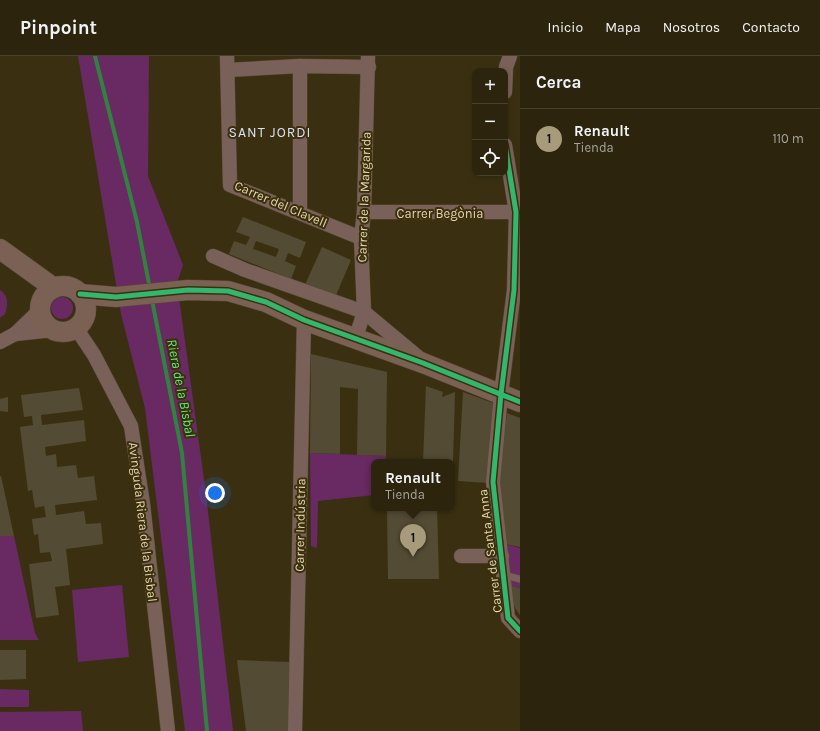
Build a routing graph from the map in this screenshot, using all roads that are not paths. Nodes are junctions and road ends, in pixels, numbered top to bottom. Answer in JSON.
{"nodes":[{"id":1,"x":227,"y":56,"type":"edge"},
{"id":2,"x":510,"y":56,"type":"edge"},
{"id":3,"x":368,"y":61,"type":"edge"},
{"id":4,"x":300,"y":66,"type":"junction"},
{"id":5,"x":506,"y":68,"type":"edge"},
{"id":6,"x":228,"y":70,"type":"junction"},
{"id":7,"x":508,"y":160,"type":"edge"},
{"id":8,"x":364,"y":212,"type":"junction"},
{"id":9,"x":518,"y":212,"type":"edge"},
{"id":10,"x":300,"y":213,"type":"junction"},
{"id":11,"x":360,"y":238,"type":"junction"},
{"id":12,"x":0,"y":249,"type":"edge"},
{"id":13,"x":213,"y":256,"type":"dead end"},
{"id":14,"x":17,"y":262,"type":"junction"},
{"id":15,"x":54,"y":288,"type":"junction"},
{"id":16,"x":80,"y":294,"type":"junction"},
{"id":17,"x":120,"y":297,"type":"junction"},
{"id":18,"x":40,"y":307,"type":"junction"},
{"id":19,"x":364,"y":312,"type":"junction"},
{"id":20,"x":304,"y":320,"type":"junction"},
{"id":21,"x":80,"y":322,"type":"junction"},
{"id":22,"x":53,"y":330,"type":"junction"},
{"id":23,"x":15,"y":334,"type":"junction"},
{"id":24,"x":356,"y":337,"type":"junction"},
{"id":25,"x":0,"y":342,"type":"edge"},
{"id":26,"x":425,"y":363,"type":"junction"},
{"id":27,"x":501,"y":394,"type":"junction"},
{"id":28,"x":520,"y":402,"type":"edge"},
{"id":29,"x":461,"y":556,"type":"dead end"},
{"id":30,"x":502,"y":556,"type":"junction"},
{"id":31,"x":504,"y":575,"type":"junction"},
{"id":32,"x":520,"y":579,"type":"edge"},
{"id":33,"x":520,"y":631,"type":"edge"},
{"id":34,"x":168,"y":731,"type":"edge"},
{"id":35,"x":295,"y":731,"type":"edge"}],
"edges":[{"from":1,"to":6,"type":"street","name":"Carrer del Clavell"},
{"from":2,"to":5,"type":"street"},
{"from":3,"to":4,"type":"street"},
{"from":3,"to":8,"type":"street","name":"Carrer de la Margarida"},
{"from":4,"to":6,"type":"street"},
{"from":4,"to":10,"type":"street"},
{"from":6,"to":10,"type":"street","name":"Carrer del Clavell"},
{"from":7,"to":9,"type":"street","name":"Carrer de Santa Anna"},
{"from":8,"to":9,"type":"street","name":"Carrer Begònia"},
{"from":8,"to":11,"type":"street","name":"Carrer de la Margarida"},
{"from":9,"to":27,"type":"street","name":"Carrer de Santa Anna"},
{"from":10,"to":11,"type":"street","name":"Carrer del Clavell"},
{"from":11,"to":19,"type":"street","name":"Carrer de la Margarida"},
{"from":12,"to":14,"type":"street"},
{"from":13,"to":19,"type":"street"},
{"from":14,"to":15,"type":"street"},
{"from":14,"to":18,"type":"street"},
{"from":15,"to":16,"type":"street"},
{"from":15,"to":18,"type":"street"},
{"from":16,"to":17,"type":"street"},
{"from":16,"to":21,"type":"street"},
{"from":17,"to":20,"type":"street"},
{"from":17,"to":21,"type":"street"},
{"from":18,"to":22,"type":"street"},
{"from":18,"to":23,"type":"street"},
{"from":19,"to":24,"type":"street","name":"Carrer de la Margarida"},
{"from":19,"to":26,"type":"street"},
{"from":20,"to":24,"type":"street"},
{"from":20,"to":35,"type":"street","name":"Carrer Indústria"},
{"from":21,"to":22,"type":"street"},
{"from":21,"to":34,"type":"street","name":"Avinguda Riera de la Bisbal"},
{"from":22,"to":23,"type":"street"},
{"from":23,"to":25,"type":"street"},
{"from":24,"to":26,"type":"street"},
{"from":26,"to":27,"type":"street"},
{"from":27,"to":28,"type":"street"},
{"from":27,"to":30,"type":"street","name":"Carrer de Santa Anna"},
{"from":29,"to":30,"type":"street"},
{"from":30,"to":31,"type":"street","name":"Carrer de Santa Anna"},
{"from":31,"to":32,"type":"lane"},
{"from":31,"to":33,"type":"street","name":"Carrer de Santa Anna"}]}
